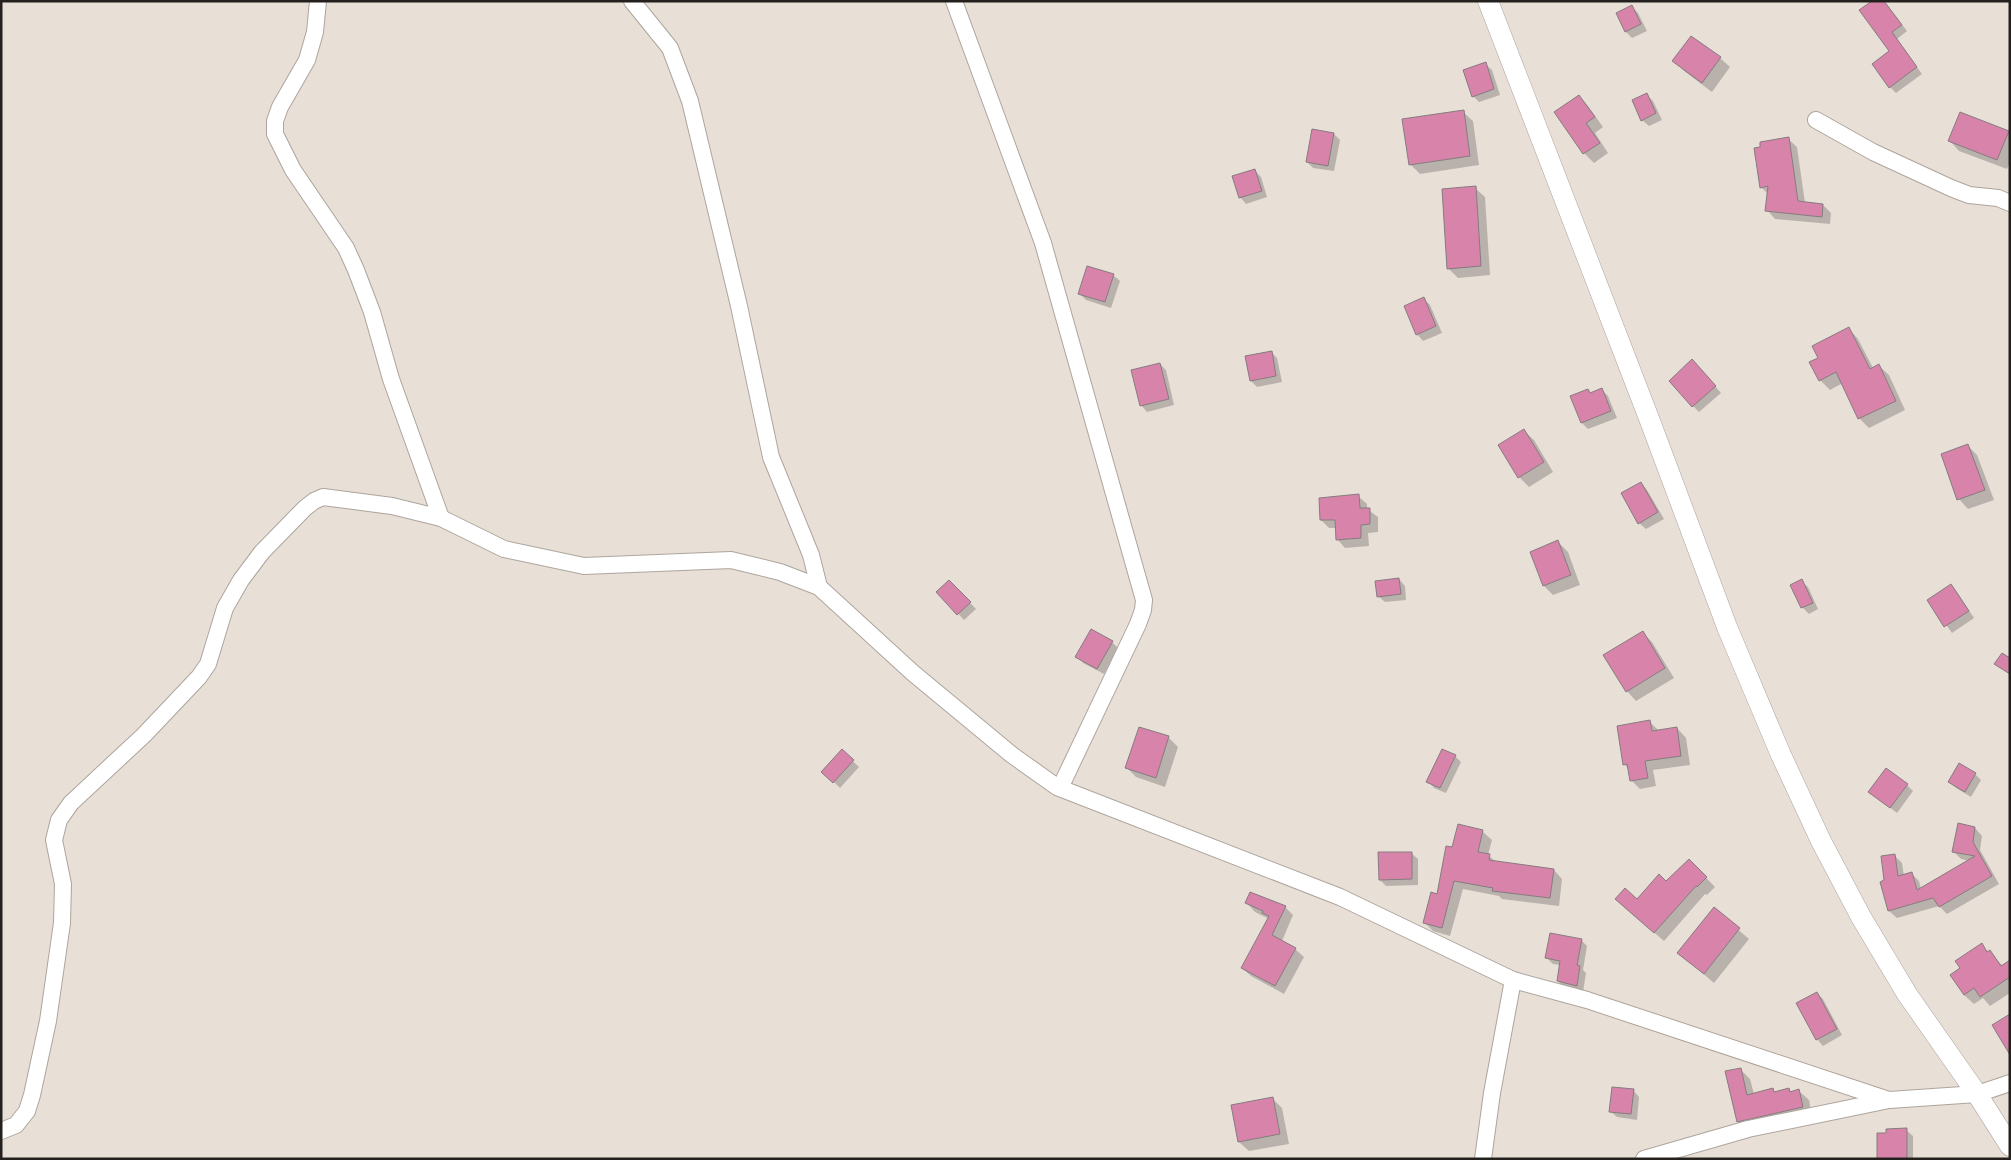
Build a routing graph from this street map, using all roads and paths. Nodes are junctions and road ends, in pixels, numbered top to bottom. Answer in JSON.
{"nodes":[{"id":1,"x":318,"y":1,"type":"edge"},
{"id":2,"x":632,"y":1,"type":"edge"},
{"id":3,"x":954,"y":1,"type":"edge"},
{"id":4,"x":1488,"y":1,"type":"edge"},
{"id":5,"x":1816,"y":120,"type":"dead end"},
{"id":6,"x":2010,"y":203,"type":"edge"},
{"id":7,"x":441,"y":518,"type":"junction"},
{"id":8,"x":819,"y":587,"type":"junction"},
{"id":9,"x":1060,"y":788,"type":"junction"},
{"id":10,"x":1513,"y":980,"type":"junction"},
{"id":11,"x":2010,"y":1083,"type":"edge"},
{"id":12,"x":1977,"y":1094,"type":"junction"},
{"id":13,"x":1889,"y":1100,"type":"junction"},
{"id":14,"x":1,"y":1131,"type":"edge"},
{"id":15,"x":2010,"y":1146,"type":"edge"},
{"id":16,"x":1483,"y":1159,"type":"edge"},
{"id":17,"x":1644,"y":1159,"type":"edge"}],
"edges":[{"from":1,"to":7,"type":"street"},
{"from":2,"to":8,"type":"street"},
{"from":3,"to":9,"type":"street"},
{"from":4,"to":12,"type":"street"},
{"from":5,"to":6,"type":"street"},
{"from":7,"to":8,"type":"street"},
{"from":7,"to":14,"type":"street"},
{"from":8,"to":9,"type":"street"},
{"from":9,"to":10,"type":"street"},
{"from":10,"to":13,"type":"street"},
{"from":10,"to":16,"type":"street"},
{"from":11,"to":12,"type":"street"},
{"from":12,"to":13,"type":"street"},
{"from":12,"to":15,"type":"street"},
{"from":13,"to":17,"type":"street"}]}
